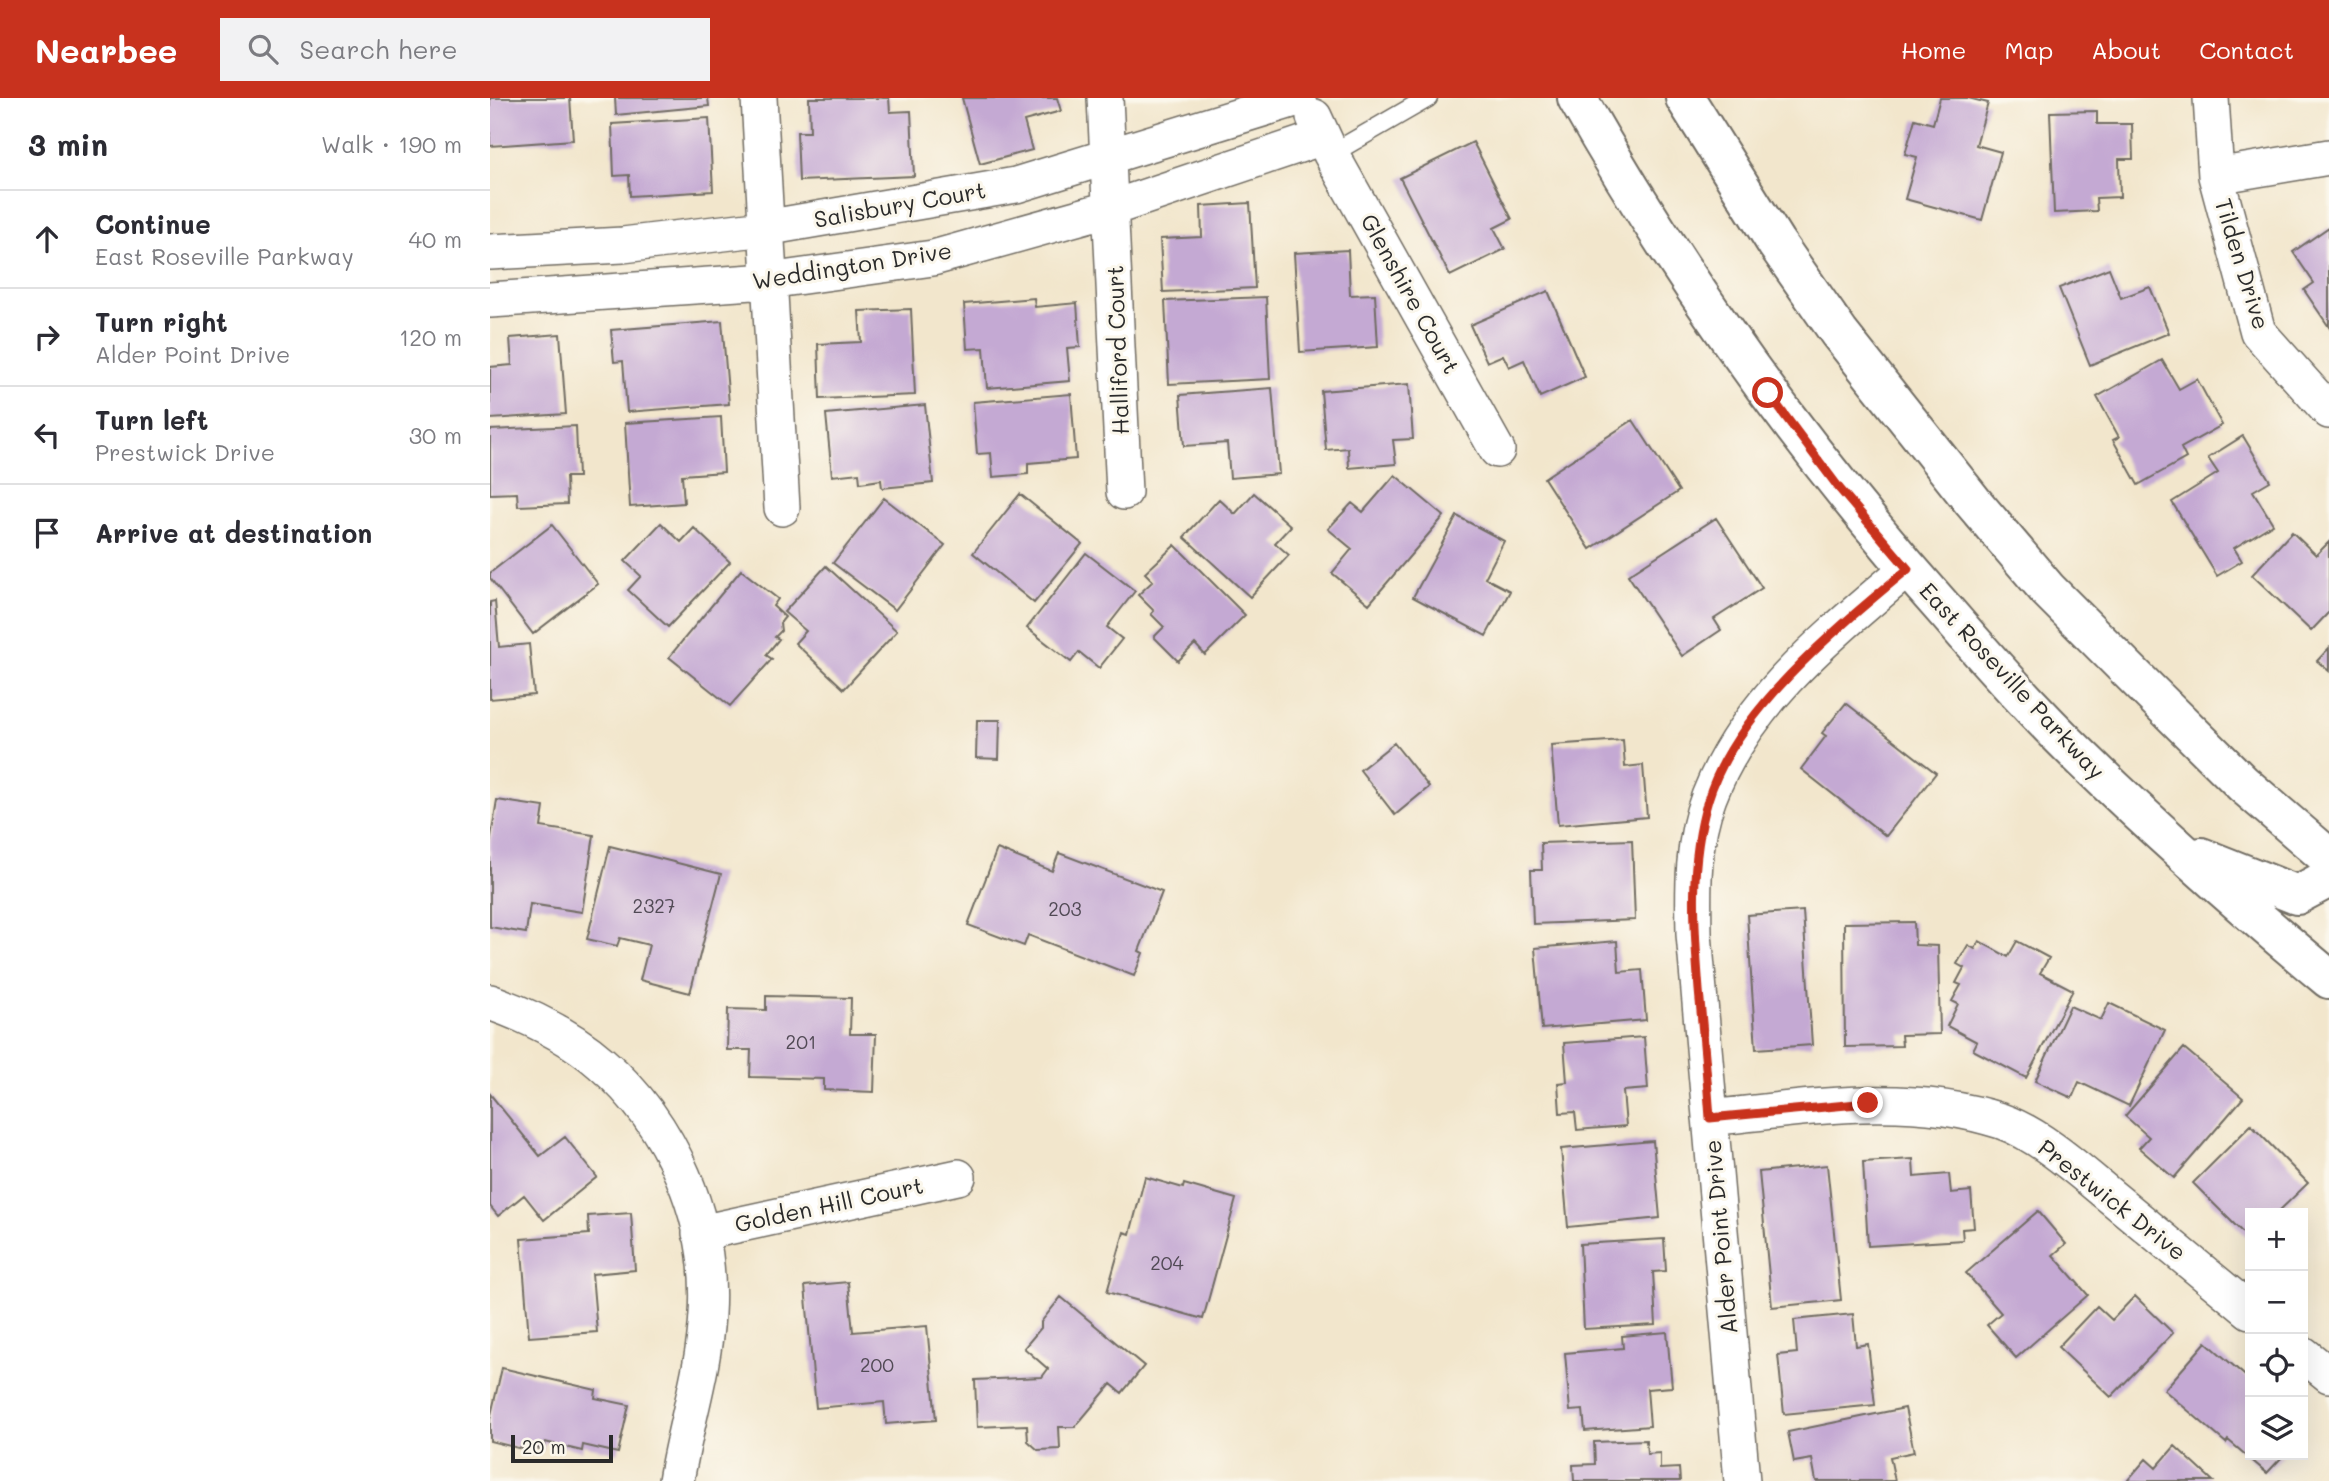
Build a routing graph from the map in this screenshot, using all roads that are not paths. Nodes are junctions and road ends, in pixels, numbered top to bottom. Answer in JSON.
{"nodes":[{"id":1,"x":759,"y":98,"type":"edge"},
{"id":2,"x":1105,"y":98,"type":"edge"},
{"id":3,"x":1298,"y":98,"type":"edge"},
{"id":4,"x":1305,"y":98,"type":"edge"},
{"id":5,"x":1428,"y":98,"type":"edge"},
{"id":6,"x":1577,"y":98,"type":"edge"},
{"id":7,"x":1685,"y":98,"type":"edge"},
{"id":8,"x":2211,"y":98,"type":"edge"},
{"id":9,"x":1327,"y":146,"type":"junction"},
{"id":10,"x":1109,"y":155,"type":"junction"},
{"id":11,"x":2329,"y":157,"type":"edge"},
{"id":12,"x":2216,"y":176,"type":"junction"},
{"id":13,"x":1112,"y":208,"type":"junction"},
{"id":14,"x":765,"y":228,"type":"junction"},
{"id":15,"x":490,"y":252,"type":"edge"},
{"id":16,"x":768,"y":281,"type":"junction"},
{"id":17,"x":490,"y":300,"type":"edge"},
{"id":18,"x":2329,"y":411,"type":"edge"},
{"id":19,"x":1497,"y":450,"type":"dead end"},
{"id":20,"x":1124,"y":492,"type":"dead end"},
{"id":21,"x":782,"y":508,"type":"dead end"},
{"id":22,"x":1908,"y":569,"type":"junction"},
{"id":23,"x":2176,"y":848,"type":"junction"},
{"id":24,"x":2329,"y":858,"type":"edge"},
{"id":25,"x":2329,"y":878,"type":"edge"},
{"id":26,"x":2329,"y":979,"type":"edge"},
{"id":27,"x":490,"y":1002,"type":"edge"},
{"id":28,"x":1710,"y":1118,"type":"junction"},
{"id":29,"x":958,"y":1177,"type":"dead end"},
{"id":30,"x":700,"y":1233,"type":"junction"},
{"id":31,"x":2245,"y":1307,"type":"edge"},
{"id":32,"x":2308,"y":1358,"type":"edge"},
{"id":33,"x":2329,"y":1374,"type":"edge"},
{"id":34,"x":676,"y":1481,"type":"edge"},
{"id":35,"x":1742,"y":1481,"type":"edge"}],
"edges":[{"from":1,"to":14,"type":"street"},
{"from":2,"to":10,"type":"street","name":"Halliford Court"},
{"from":3,"to":10,"type":"street","name":"Salisbury Court"},
{"from":4,"to":9,"type":"street"},
{"from":5,"to":9,"type":"lane"},
{"from":6,"to":22,"type":"main road","name":"East Roseville Parkway"},
{"from":7,"to":24,"type":"main road"},
{"from":8,"to":12,"type":"street","name":"Tilden Drive"},
{"from":9,"to":13,"type":"street","name":"Weddington Drive"},
{"from":9,"to":19,"type":"street","name":"Glenshire Court"},
{"from":10,"to":13,"type":"street","name":"Halliford Court"},
{"from":10,"to":14,"type":"street","name":"Salisbury Court"},
{"from":11,"to":12,"type":"street"},
{"from":12,"to":18,"type":"street","name":"Tilden Drive"},
{"from":13,"to":16,"type":"street","name":"Weddington Drive"},
{"from":13,"to":20,"type":"street","name":"Halliford Court"},
{"from":14,"to":15,"type":"street","name":"Salisbury Court"},
{"from":14,"to":16,"type":"street"},
{"from":16,"to":17,"type":"street","name":"Weddington Drive"},
{"from":16,"to":21,"type":"street"},
{"from":22,"to":23,"type":"main road","name":"East Roseville Parkway"},
{"from":22,"to":28,"type":"street","name":"Alder Point Drive"},
{"from":23,"to":25,"type":"main road"},
{"from":23,"to":26,"type":"main road","name":"East Roseville Parkway"},
{"from":27,"to":30,"type":"street"},
{"from":28,"to":31,"type":"street","name":"Prestwick Drive"},
{"from":28,"to":35,"type":"street","name":"Alder Point Drive"},
{"from":29,"to":30,"type":"street","name":"Golden Hill Court"},
{"from":30,"to":34,"type":"street"},
{"from":32,"to":33,"type":"street"}]}
